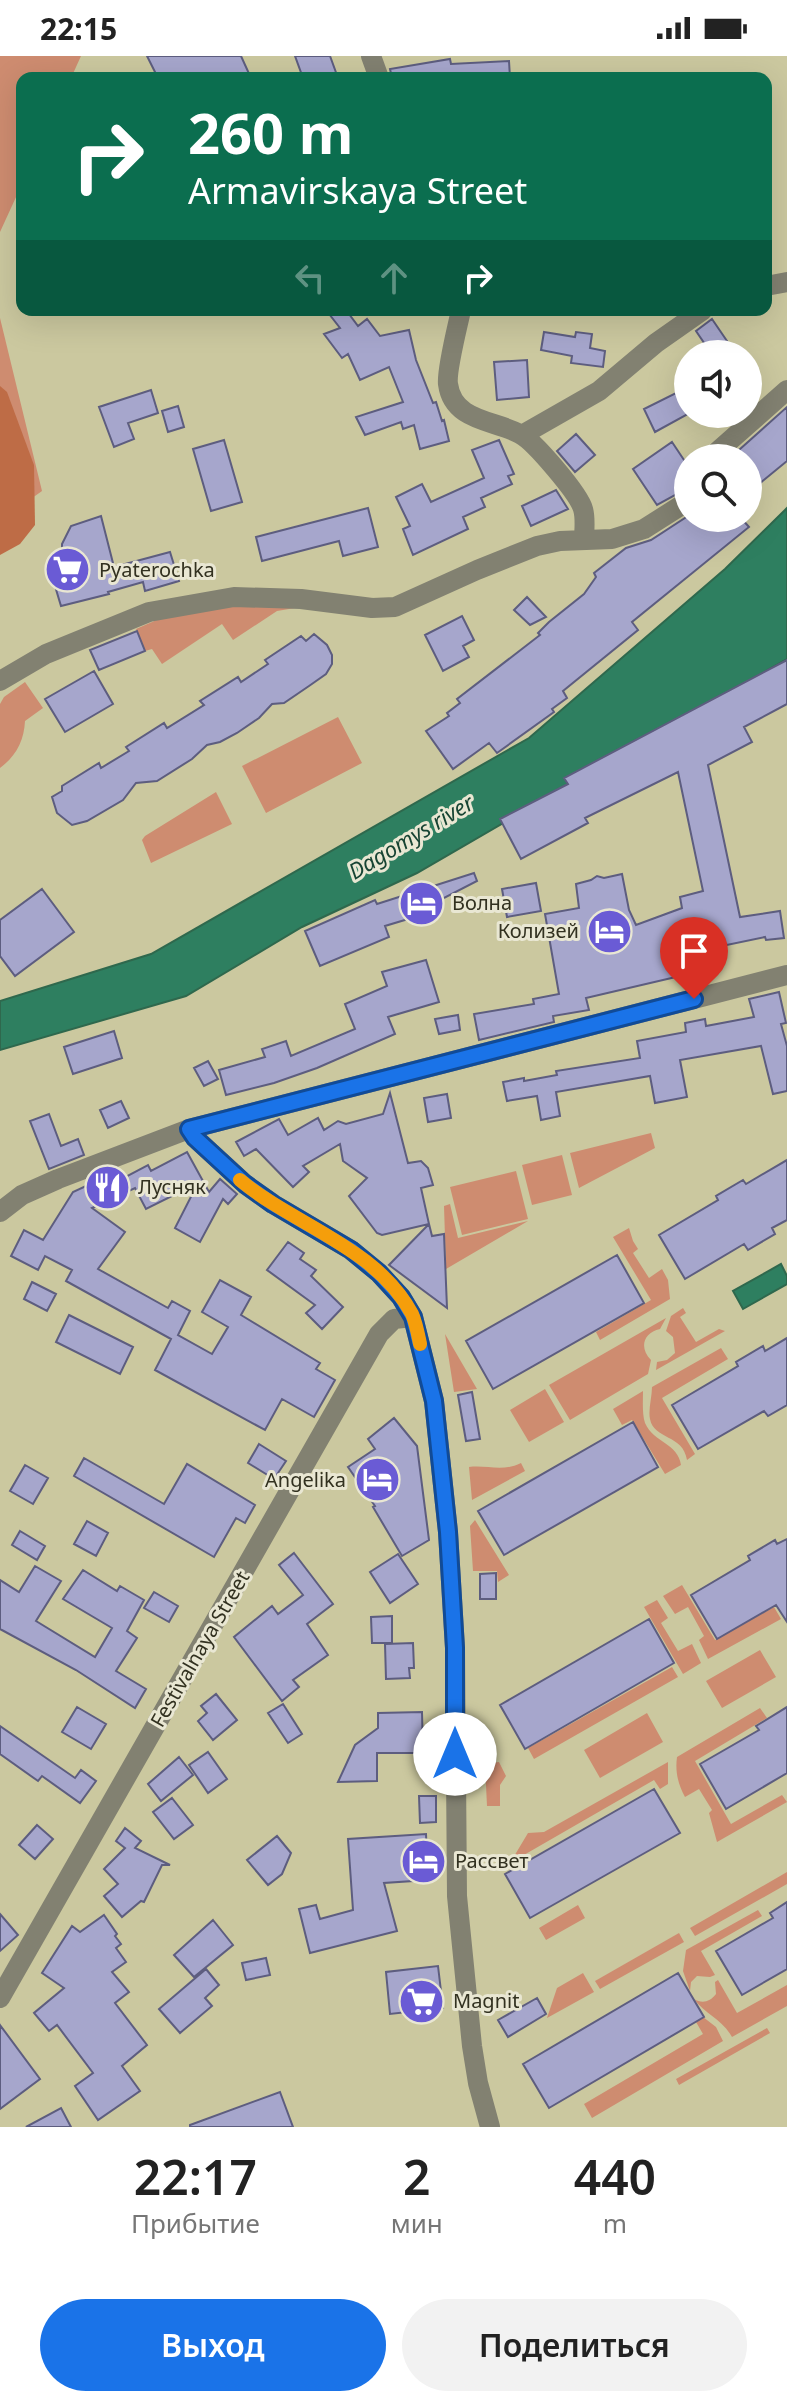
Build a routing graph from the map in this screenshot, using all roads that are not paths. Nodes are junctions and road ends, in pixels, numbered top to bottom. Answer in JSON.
{"nodes":[{"id":1,"x":460,"y":316,"type":"edge"},
{"id":2,"x":694,"y":316,"type":"edge"},
{"id":3,"x":787,"y":390,"type":"edge"},
{"id":4,"x":522,"y":435,"type":"junction"},
{"id":5,"x":726,"y":444,"type":"edge"},
{"id":6,"x":674,"y":510,"type":"edge"},
{"id":7,"x":584,"y":540,"type":"junction"},
{"id":8,"x":0,"y":681,"type":"edge"},
{"id":9,"x":787,"y":975,"type":"edge"},
{"id":10,"x":189,"y":1129,"type":"junction"},
{"id":11,"x":0,"y":1212,"type":"edge"},
{"id":12,"x":413,"y":1317,"type":"junction"},
{"id":13,"x":0,"y":1998,"type":"edge"},
{"id":14,"x":490,"y":2127,"type":"edge"}],
"edges":[{"from":1,"to":4,"type":"street"},
{"from":2,"to":4,"type":"street"},
{"from":3,"to":5,"type":"street"},
{"from":4,"to":7,"type":"street"},
{"from":6,"to":7,"type":"street"},
{"from":7,"to":8,"type":"street"},
{"from":9,"to":10,"type":"street"},
{"from":10,"to":11,"type":"street"},
{"from":10,"to":12,"type":"street"},
{"from":12,"to":13,"type":"street","name":"Festivalnaya Street"},
{"from":12,"to":14,"type":"street"}]}
